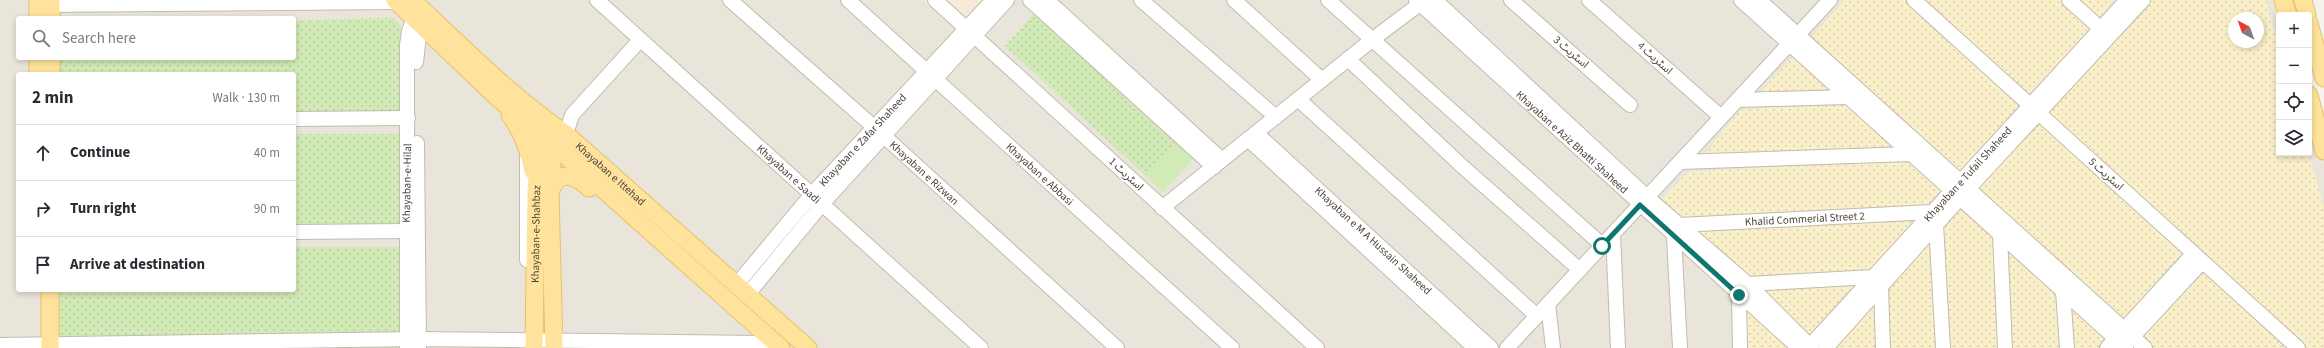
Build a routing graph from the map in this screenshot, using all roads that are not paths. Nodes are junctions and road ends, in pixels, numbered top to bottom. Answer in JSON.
{"nodes":[{"id":1,"x":597,"y":0,"type":"edge"},
{"id":2,"x":730,"y":0,"type":"edge"},
{"id":3,"x":848,"y":0,"type":"edge"},
{"id":4,"x":935,"y":0,"type":"edge"},
{"id":5,"x":993,"y":0,"type":"edge"},
{"id":6,"x":1007,"y":0,"type":"edge"},
{"id":7,"x":1030,"y":0,"type":"edge"},
{"id":8,"x":1047,"y":0,"type":"edge"},
{"id":9,"x":1142,"y":0,"type":"edge"},
{"id":10,"x":1234,"y":0,"type":"edge"},
{"id":11,"x":1328,"y":0,"type":"edge"},
{"id":12,"x":1435,"y":0,"type":"edge"},
{"id":13,"x":1511,"y":0,"type":"edge"},
{"id":14,"x":1589,"y":0,"type":"edge"},
{"id":15,"x":1741,"y":0,"type":"edge"},
{"id":16,"x":1759,"y":0,"type":"edge"},
{"id":17,"x":1830,"y":0,"type":"edge"},
{"id":18,"x":1914,"y":0,"type":"edge"},
{"id":19,"x":2068,"y":0,"type":"edge"},
{"id":20,"x":2127,"y":0,"type":"edge"},
{"id":21,"x":2143,"y":0,"type":"edge"},
{"id":22,"x":2283,"y":0,"type":"edge"},
{"id":23,"x":2303,"y":0,"type":"edge"},
{"id":24,"x":401,"y":1,"type":"edge"},
{"id":25,"x":1421,"y":1,"type":"edge"},
{"id":26,"x":45,"y":8,"type":"edge"},
{"id":27,"x":2287,"y":12,"type":"edge"},
{"id":28,"x":2306,"y":12,"type":"edge"},
{"id":29,"x":420,"y":23,"type":"junction"},
{"id":30,"x":2100,"y":28,"type":"junction"},
{"id":31,"x":2312,"y":34,"type":"edge"},
{"id":32,"x":968,"y":35,"type":"junction"},
{"id":33,"x":1373,"y":39,"type":"junction"},
{"id":34,"x":640,"y":40,"type":"junction"},
{"id":35,"x":1793,"y":40,"type":"junction"},
{"id":36,"x":1348,"y":59,"type":"junction"},
{"id":37,"x":38,"y":60,"type":"edge"},
{"id":38,"x":51,"y":60,"type":"edge"},
{"id":39,"x":38,"y":72,"type":"edge"},
{"id":40,"x":51,"y":72,"type":"edge"},
{"id":41,"x":933,"y":72,"type":"junction"},
{"id":42,"x":2324,"y":78,"type":"edge"},
{"id":43,"x":1322,"y":80,"type":"junction"},
{"id":44,"x":1847,"y":97,"type":"junction"},
{"id":45,"x":1298,"y":99,"type":"junction"},
{"id":46,"x":500,"y":100,"type":"junction"},
{"id":47,"x":1737,"y":100,"type":"junction"},
{"id":48,"x":1630,"y":105,"type":"dead end"},
{"id":49,"x":2312,"y":106,"type":"edge"},
{"id":50,"x":2034,"y":108,"type":"junction"},
{"id":51,"x":572,"y":114,"type":"junction"},
{"id":52,"x":1276,"y":117,"type":"junction"},
{"id":53,"x":1721,"y":117,"type":"junction"},
{"id":54,"x":408,"y":118,"type":"junction"},
{"id":55,"x":296,"y":119,"type":"edge"},
{"id":56,"x":879,"y":132,"type":"junction"},
{"id":57,"x":549,"y":134,"type":"junction"},
{"id":58,"x":566,"y":134,"type":"junction"},
{"id":59,"x":1252,"y":136,"type":"junction"},
{"id":60,"x":527,"y":146,"type":"junction"},
{"id":61,"x":2324,"y":151,"type":"edge"},
{"id":62,"x":1911,"y":154,"type":"junction"},
{"id":63,"x":1680,"y":162,"type":"junction"},
{"id":64,"x":1218,"y":164,"type":"junction"},
{"id":65,"x":548,"y":188,"type":"junction"},
{"id":66,"x":1960,"y":189,"type":"junction"},
{"id":67,"x":812,"y":194,"type":"junction"},
{"id":68,"x":613,"y":198,"type":"junction"},
{"id":69,"x":1644,"y":201,"type":"junction"},
{"id":70,"x":822,"y":204,"type":"junction"},
{"id":71,"x":1162,"y":208,"type":"junction"},
{"id":72,"x":1934,"y":218,"type":"junction"},
{"id":73,"x":1676,"y":231,"type":"junction"},
{"id":74,"x":296,"y":232,"type":"edge"},
{"id":75,"x":406,"y":232,"type":"junction"},
{"id":76,"x":1613,"y":234,"type":"junction"},
{"id":77,"x":2000,"y":234,"type":"junction"},
{"id":78,"x":1602,"y":246,"type":"junction"},
{"id":79,"x":2198,"y":258,"type":"junction"},
{"id":80,"x":1580,"y":270,"type":"junction"},
{"id":81,"x":1877,"y":282,"type":"junction"},
{"id":82,"x":742,"y":289,"type":"junction"},
{"id":83,"x":1744,"y":290,"type":"junction"},
{"id":84,"x":2063,"y":291,"type":"junction"},
{"id":85,"x":39,"y":292,"type":"edge"},
{"id":86,"x":50,"y":292,"type":"edge"},
{"id":87,"x":1548,"y":304,"type":"junction"},
{"id":88,"x":1537,"y":316,"type":"junction"},
{"id":89,"x":2122,"y":342,"type":"edge"},
{"id":90,"x":413,"y":344,"type":"edge"},
{"id":91,"x":0,"y":345,"type":"edge"},
{"id":92,"x":531,"y":345,"type":"edge"},
{"id":93,"x":557,"y":345,"type":"edge"},
{"id":94,"x":770,"y":346,"type":"edge"},
{"id":95,"x":44,"y":347,"type":"edge"},
{"id":96,"x":808,"y":348,"type":"edge"},
{"id":97,"x":981,"y":348,"type":"edge"},
{"id":98,"x":1117,"y":348,"type":"edge"},
{"id":99,"x":1232,"y":348,"type":"edge"},
{"id":100,"x":1317,"y":348,"type":"edge"},
{"id":101,"x":1475,"y":348,"type":"edge"},
{"id":102,"x":1491,"y":348,"type":"edge"},
{"id":103,"x":1507,"y":348,"type":"edge"},
{"id":104,"x":1553,"y":348,"type":"edge"},
{"id":105,"x":1618,"y":348,"type":"edge"},
{"id":106,"x":1680,"y":348,"type":"edge"},
{"id":107,"x":1740,"y":348,"type":"edge"},
{"id":108,"x":1807,"y":348,"type":"edge"},
{"id":109,"x":1826,"y":348,"type":"edge"},
{"id":110,"x":1883,"y":348,"type":"edge"},
{"id":111,"x":1942,"y":348,"type":"edge"},
{"id":112,"x":2004,"y":348,"type":"edge"},
{"id":113,"x":2067,"y":348,"type":"edge"},
{"id":114,"x":2145,"y":348,"type":"edge"},
{"id":115,"x":2298,"y":348,"type":"edge"}],
"edges":[{"from":1,"to":34,"type":"street","name":"Khayaban e Saadi"},
{"from":2,"to":56,"type":"street","name":"Khayaban e Rizwan"},
{"from":3,"to":41,"type":"street","name":"Khayaban e Abbasi"},
{"from":4,"to":32,"type":"street","name":"اسٹریٹ 1"},
{"from":5,"to":32,"type":"street","name":"Khayaban e Zafar Shaheed"},
{"from":6,"to":32,"type":"street"},
{"from":7,"to":64,"type":"street"},
{"from":8,"to":64,"type":"street"},
{"from":9,"to":52,"type":"street"},
{"from":10,"to":43,"type":"street"},
{"from":11,"to":33,"type":"street"},
{"from":12,"to":69,"type":"street","name":"Khayaban e Aziz Bhatti Shaheed"},
{"from":13,"to":48,"type":"street","name":"اسٹریٹ 3"},
{"from":14,"to":53,"type":"street","name":"اسٹریٹ 4"},
{"from":15,"to":35,"type":"street"},
{"from":16,"to":35,"type":"street"},
{"from":17,"to":35,"type":"street"},
{"from":18,"to":50,"type":"street","name":"اسٹریٹ 5"},
{"from":19,"to":30,"type":"street"},
{"from":20,"to":30,"type":"street","name":"Khayaban e Tufail Shaheed"},
{"from":21,"to":50,"type":"street","name":"Khayaban e Tufail Shaheed"},
{"from":22,"to":27,"type":"main road"},
{"from":23,"to":28,"type":"main road"},
{"from":24,"to":26,"type":"street"},
{"from":24,"to":29,"type":"main road","name":"Khayaban e Ittehad"},
{"from":24,"to":57,"type":"main road","name":"Khayaban e Ittehad"},
{"from":25,"to":33,"type":"street"},
{"from":25,"to":69,"type":"street","name":"Khayaban e Aziz Bhatti Shaheed"},
{"from":29,"to":46,"type":"main road","name":"Khayaban e Ittehad"},
{"from":29,"to":54,"type":"street","name":"Khayaban-e-Hilal"},
{"from":29,"to":90,"type":"street"},
{"from":30,"to":50,"type":"street","name":"Khayaban e Tufail Shaheed"},
{"from":31,"to":42,"type":"main road"},
{"from":32,"to":41,"type":"street","name":"Khayaban e Zafar Shaheed"},
{"from":32,"to":71,"type":"street","name":"اسٹریٹ 1"},
{"from":33,"to":36,"type":"street"},
{"from":33,"to":78,"type":"street"},
{"from":34,"to":51,"type":"street"},
{"from":34,"to":67,"type":"street","name":"Khayaban e Saadi"},
{"from":35,"to":44,"type":"street"},
{"from":35,"to":47,"type":"street"},
{"from":35,"to":66,"type":"street"},
{"from":36,"to":43,"type":"street"},
{"from":36,"to":80,"type":"street"},
{"from":37,"to":39,"type":"main road"},
{"from":38,"to":40,"type":"main road"},
{"from":41,"to":56,"type":"street","name":"Khayaban e Zafar Shaheed"},
{"from":41,"to":99,"type":"street","name":"Khayaban e Abbasi"},
{"from":43,"to":45,"type":"street"},
{"from":44,"to":47,"type":"street"},
{"from":44,"to":62,"type":"street"},
{"from":45,"to":52,"type":"street"},
{"from":45,"to":88,"type":"street"},
{"from":46,"to":57,"type":"main road","name":"Khayaban e Ittehad"},
{"from":46,"to":60,"type":"main road"},
{"from":47,"to":53,"type":"street"},
{"from":49,"to":61,"type":"main road"},
{"from":50,"to":66,"type":"street","name":"Khayaban e Tufail Shaheed"},
{"from":50,"to":79,"type":"street","name":"اسٹریٹ 5"},
{"from":51,"to":57,"type":"street"},
{"from":51,"to":58,"type":"street"},
{"from":52,"to":59,"type":"street"},
{"from":53,"to":63,"type":"street"},
{"from":54,"to":55,"type":"street"},
{"from":54,"to":75,"type":"street","name":"Khayaban-e-Hilal"},
{"from":56,"to":67,"type":"street","name":"Khayaban e Zafar Shaheed"},
{"from":56,"to":70,"type":"street"},
{"from":56,"to":98,"type":"street","name":"Khayaban e Rizwan"},
{"from":57,"to":58,"type":"main road","name":"Khayaban e Ittehad"},
{"from":57,"to":65,"type":"main road","name":"Khayaban-e-Shahbaz"},
{"from":57,"to":68,"type":"main road","name":"Khayaban e Ittehad"},
{"from":58,"to":82,"type":"main road","name":"Khayaban e Ittehad"},
{"from":59,"to":64,"type":"street"},
{"from":59,"to":101,"type":"street","name":"Khayaban e M A Hussain Shaheed"},
{"from":59,"to":102,"type":"street","name":"Khayaban e M A Hussain Shaheed"},
{"from":60,"to":65,"type":"main road"},
{"from":60,"to":92,"type":"street"},
{"from":62,"to":63,"type":"street"},
{"from":62,"to":66,"type":"street"},
{"from":63,"to":69,"type":"street"},
{"from":64,"to":71,"type":"street"},
{"from":65,"to":68,"type":"main road"},
{"from":65,"to":92,"type":"main road","name":"Khayaban-e-Shahbaz"},
{"from":65,"to":93,"type":"main road","name":"Khayaban-e-Shahbaz"},
{"from":66,"to":72,"type":"street","name":"Khayaban e Tufail Shaheed"},
{"from":66,"to":77,"type":"street"},
{"from":66,"to":89,"type":"street"},
{"from":67,"to":70,"type":"street","name":"Khayaban e Saadi"},
{"from":67,"to":82,"type":"street","name":"Khayaban e Zafar Shaheed"},
{"from":68,"to":94,"type":"main road","name":"Khayaban e Ittehad"},
{"from":69,"to":73,"type":"street","name":"Khayaban e Aziz Bhatti Shaheed"},
{"from":69,"to":76,"type":"street"},
{"from":70,"to":82,"type":"street"},
{"from":70,"to":97,"type":"street","name":"Khayaban e Saadi"},
{"from":71,"to":100,"type":"street","name":"اسٹریٹ 1"},
{"from":72,"to":73,"type":"street","name":"Khalid Commerial Street 2"},
{"from":72,"to":81,"type":"street","name":"Khayaban e Tufail Shaheed"},
{"from":72,"to":111,"type":"street"},
{"from":73,"to":83,"type":"street","name":"Khayaban e Aziz Bhatti Shaheed"},
{"from":73,"to":106,"type":"street"},
{"from":74,"to":75,"type":"street"},
{"from":75,"to":90,"type":"street","name":"Khayaban-e-Hilal"},
{"from":76,"to":78,"type":"street"},
{"from":76,"to":105,"type":"street"},
{"from":77,"to":84,"type":"street"},
{"from":77,"to":112,"type":"street"},
{"from":78,"to":80,"type":"street"},
{"from":79,"to":89,"type":"street"},
{"from":79,"to":115,"type":"street","name":"اسٹریٹ 5"},
{"from":80,"to":87,"type":"street"},
{"from":81,"to":83,"type":"street"},
{"from":81,"to":108,"type":"street","name":"Khayaban e Tufail Shaheed"},
{"from":81,"to":109,"type":"street","name":"Khayaban e Tufail Shaheed"},
{"from":81,"to":110,"type":"street"},
{"from":82,"to":96,"type":"main road","name":"Khayaban e Ittehad"},
{"from":83,"to":107,"type":"street"},
{"from":83,"to":108,"type":"street","name":"Khayaban e Aziz Bhatti Shaheed"},
{"from":84,"to":89,"type":"street"},
{"from":84,"to":113,"type":"street"},
{"from":85,"to":95,"type":"main road"},
{"from":86,"to":95,"type":"main road"},
{"from":87,"to":88,"type":"street"},
{"from":87,"to":104,"type":"street"},
{"from":88,"to":103,"type":"street"},
{"from":89,"to":114,"type":"street"},
{"from":90,"to":92,"type":"street"},
{"from":90,"to":95,"type":"street"},
{"from":91,"to":95,"type":"street"},
{"from":92,"to":93,"type":"street"},
{"from":93,"to":94,"type":"street"}]}
